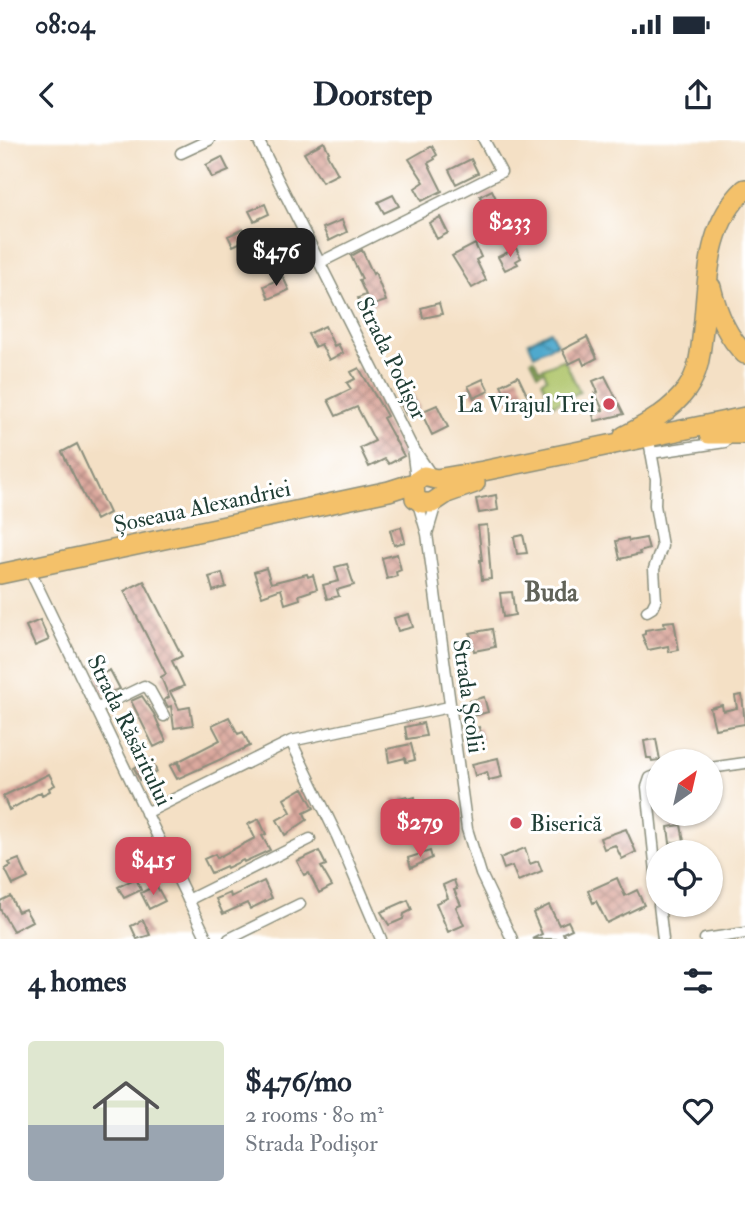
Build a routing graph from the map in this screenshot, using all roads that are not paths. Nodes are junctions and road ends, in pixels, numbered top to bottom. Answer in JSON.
{"nodes":[{"id":1,"x":209,"y":140,"type":"edge"},
{"id":2,"x":258,"y":140,"type":"edge"},
{"id":3,"x":484,"y":140,"type":"edge"},
{"id":4,"x":181,"y":153,"type":"dead end"},
{"id":5,"x":745,"y":188,"type":"edge"},
{"id":6,"x":321,"y":262,"type":"junction"},
{"id":7,"x":708,"y":268,"type":"junction"},
{"id":8,"x":745,"y":354,"type":"edge"},
{"id":9,"x":745,"y":417,"type":"edge"},
{"id":10,"x":745,"y":426,"type":"edge"},
{"id":11,"x":709,"y":434,"type":"junction"},
{"id":12,"x":745,"y":434,"type":"edge"},
{"id":13,"x":745,"y":441,"type":"edge"},
{"id":14,"x":411,"y":445,"type":"junction"},
{"id":15,"x":607,"y":445,"type":"junction"},
{"id":16,"x":650,"y":449,"type":"junction"},
{"id":17,"x":426,"y":489,"type":"junction"},
{"id":18,"x":426,"y":534,"type":"junction"},
{"id":19,"x":0,"y":574,"type":"edge"},
{"id":20,"x":33,"y":577,"type":"junction"},
{"id":21,"x":0,"y":584,"type":"edge"},
{"id":22,"x":647,"y":611,"type":"dead end"},
{"id":23,"x":449,"y":707,"type":"junction"},
{"id":24,"x":96,"y":709,"type":"junction"},
{"id":25,"x":164,"y":716,"type":"dead end"},
{"id":26,"x":291,"y":741,"type":"junction"},
{"id":27,"x":745,"y":763,"type":"edge"},
{"id":28,"x":723,"y":766,"type":"edge"},
{"id":29,"x":146,"y":813,"type":"junction"},
{"id":30,"x":310,"y":839,"type":"dead end"},
{"id":31,"x":188,"y":900,"type":"junction"},
{"id":32,"x":300,"y":904,"type":"dead end"},
{"id":33,"x":661,"y":917,"type":"edge"},
{"id":34,"x":745,"y":933,"type":"edge"},
{"id":35,"x":207,"y":939,"type":"edge"},
{"id":36,"x":229,"y":939,"type":"edge"},
{"id":37,"x":382,"y":939,"type":"edge"},
{"id":38,"x":512,"y":939,"type":"edge"},
{"id":39,"x":663,"y":939,"type":"edge"},
{"id":40,"x":705,"y":939,"type":"edge"}],
"edges":[{"from":1,"to":4,"type":"street"},
{"from":2,"to":6,"type":"street","name":"Strada Podișor"},
{"from":3,"to":6,"type":"street"},
{"from":5,"to":7,"type":"highway"},
{"from":6,"to":14,"type":"street","name":"Strada Podișor"},
{"from":7,"to":8,"type":"highway"},
{"from":7,"to":15,"type":"highway"},
{"from":9,"to":15,"type":"highway","name":"Șoseaua Alexandriei"},
{"from":10,"to":11,"type":"highway","name":"Șoseaua Alexandriei"},
{"from":11,"to":12,"type":"highway"},
{"from":11,"to":16,"type":"highway","name":"Șoseaua Alexandriei"},
{"from":13,"to":16,"type":"street"},
{"from":14,"to":17,"type":"street","name":"Strada Podișor"},
{"from":14,"to":17,"type":"street","name":"Strada Podișor"},
{"from":15,"to":17,"type":"highway","name":"Șoseaua Alexandriei"},
{"from":16,"to":17,"type":"highway","name":"Șoseaua Alexandriei"},
{"from":16,"to":22,"type":"street"},
{"from":17,"to":18,"type":"street","name":"Strada Școlii"},
{"from":17,"to":18,"type":"street","name":"Strada Școlii"},
{"from":17,"to":19,"type":"highway","name":"Șoseaua Alexandriei"},
{"from":17,"to":20,"type":"highway","name":"Șoseaua Alexandriei"},
{"from":18,"to":23,"type":"street","name":"Strada Școlii"},
{"from":20,"to":21,"type":"highway","name":"Șoseaua Alexandriei"},
{"from":20,"to":24,"type":"street","name":"Strada Răsăritului"},
{"from":23,"to":26,"type":"street"},
{"from":23,"to":38,"type":"street","name":"Strada Școlii"},
{"from":24,"to":25,"type":"street"},
{"from":24,"to":29,"type":"street","name":"Strada Răsăritului"},
{"from":26,"to":29,"type":"street"},
{"from":26,"to":37,"type":"street"},
{"from":27,"to":28,"type":"street"},
{"from":29,"to":31,"type":"street","name":"Strada Răsăritului"},
{"from":30,"to":31,"type":"street"},
{"from":31,"to":35,"type":"street","name":"Strada Răsăritului"},
{"from":32,"to":36,"type":"street"},
{"from":33,"to":39,"type":"street"},
{"from":34,"to":40,"type":"street"}]}
